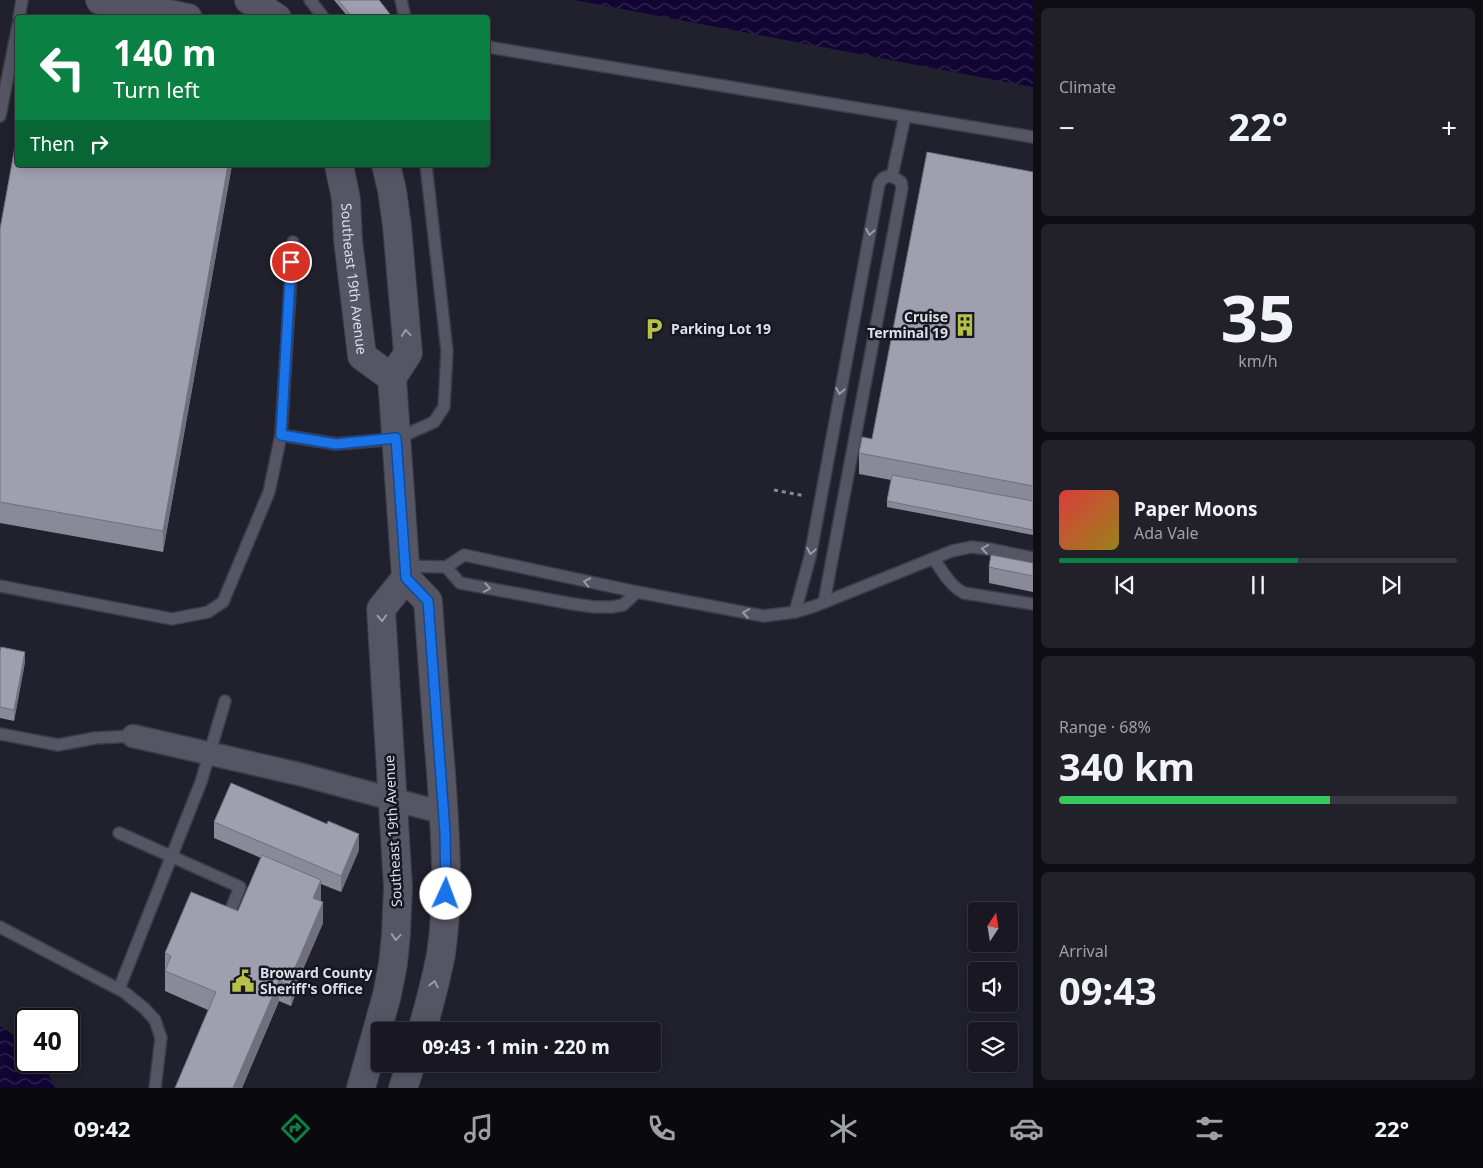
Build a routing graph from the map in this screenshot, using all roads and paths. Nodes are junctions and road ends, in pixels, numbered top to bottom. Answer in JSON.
{"nodes":[{"id":1,"x":22,"y":0,"type":"edge"},
{"id":2,"x":100,"y":0,"type":"edge"},
{"id":3,"x":310,"y":0,"type":"edge"},
{"id":4,"x":402,"y":0,"type":"edge"},
{"id":5,"x":251,"y":1,"type":"edge"},
{"id":6,"x":20,"y":15,"type":"edge"},
{"id":7,"x":173,"y":15,"type":"edge"},
{"id":8,"x":272,"y":15,"type":"edge"},
{"id":9,"x":322,"y":15,"type":"edge"},
{"id":10,"x":404,"y":15,"type":"edge"},
{"id":11,"x":490,"y":47,"type":"edge"},
{"id":12,"x":15,"y":53,"type":"edge"},
{"id":13,"x":13,"y":72,"type":"edge"},
{"id":14,"x":0,"y":116,"type":"edge"},
{"id":15,"x":904,"y":116,"type":"junction"},
{"id":16,"x":1033,"y":137,"type":"edge"},
{"id":17,"x":339,"y":167,"type":"edge"},
{"id":18,"x":386,"y":167,"type":"edge"},
{"id":19,"x":426,"y":167,"type":"edge"},
{"id":20,"x":892,"y":176,"type":"junction"},
{"id":21,"x":292,"y":242,"type":"dead end"},
{"id":22,"x":392,"y":378,"type":"junction"},
{"id":23,"x":281,"y":435,"type":"junction"},
{"id":24,"x":396,"y":438,"type":"junction"},
{"id":25,"x":774,"y":490,"type":"dead end"},
{"id":26,"x":807,"y":497,"type":"dead end"},
{"id":27,"x":934,"y":558,"type":"junction"},
{"id":28,"x":1033,"y":558,"type":"edge"},
{"id":29,"x":446,"y":567,"type":"junction"},
{"id":30,"x":406,"y":572,"type":"junction"},
{"id":31,"x":0,"y":586,"type":"edge"},
{"id":32,"x":637,"y":592,"type":"junction"},
{"id":33,"x":824,"y":602,"type":"junction"},
{"id":34,"x":1033,"y":604,"type":"edge"},
{"id":35,"x":795,"y":612,"type":"junction"},
{"id":36,"x":225,"y":702,"type":"dead end"},
{"id":37,"x":0,"y":734,"type":"edge"},
{"id":38,"x":133,"y":736,"type":"joint"},
{"id":39,"x":210,"y":754,"type":"junction"},
{"id":40,"x":392,"y":799,"type":"junction"},
{"id":41,"x":444,"y":812,"type":"junction"},
{"id":42,"x":119,"y":833,"type":"dead end"},
{"id":43,"x":171,"y":856,"type":"junction"},
{"id":44,"x":226,"y":922,"type":"edge"},
{"id":45,"x":0,"y":928,"type":"edge"},
{"id":46,"x":118,"y":990,"type":"junction"},
{"id":47,"x":424,"y":1022,"type":"edge"},
{"id":48,"x":408,"y":1072,"type":"edge"},
{"id":49,"x":156,"y":1088,"type":"edge"},
{"id":50,"x":361,"y":1088,"type":"edge"},
{"id":51,"x":403,"y":1088,"type":"edge"}],
"edges":[{"from":1,"to":6,"type":"lane"},
{"from":2,"to":7,"type":"street"},
{"from":3,"to":9,"type":"lane"},
{"from":4,"to":10,"type":"lane"},
{"from":5,"to":8,"type":"street"},
{"from":11,"to":15,"type":"lane"},
{"from":12,"to":13,"type":"lane"},
{"from":13,"to":14,"type":"lane"},
{"from":15,"to":16,"type":"lane"},
{"from":15,"to":20,"type":"lane"},
{"from":17,"to":22,"type":"street","name":"Southeast 19th Avenue"},
{"from":22,"to":18,"type":"street","one_way":true},
{"from":19,"to":24,"type":"lane"},
{"from":20,"to":33,"type":"lane"},
{"from":20,"to":35,"type":"lane","one_way":true},
{"from":21,"to":23,"type":"lane"},
{"from":22,"to":24,"type":"street"},
{"from":23,"to":24,"type":"lane"},
{"from":23,"to":31,"type":"lane"},
{"from":24,"to":30,"type":"street"},
{"from":25,"to":26,"type":"path"},
{"from":28,"to":27,"type":"lane","one_way":true},
{"from":27,"to":33,"type":"lane"},
{"from":27,"to":34,"type":"lane"},
{"from":29,"to":30,"type":"lane"},
{"from":32,"to":29,"type":"lane","one_way":true},
{"from":29,"to":32,"type":"lane","one_way":true},
{"from":30,"to":40,"type":"street","name":"Southeast 19th Avenue","one_way":true},
{"from":30,"to":41,"type":"street"},
{"from":35,"to":32,"type":"lane","one_way":true},
{"from":33,"to":35,"type":"lane"},
{"from":36,"to":39,"type":"lane"},
{"from":37,"to":38,"type":"lane"},
{"from":38,"to":39,"type":"street"},
{"from":39,"to":40,"type":"street"},
{"from":39,"to":43,"type":"lane"},
{"from":40,"to":41,"type":"street"},
{"from":40,"to":50,"type":"street","name":"Southeast 19th Avenue","one_way":true},
{"from":47,"to":41,"type":"street","one_way":true},
{"from":42,"to":43,"type":"lane"},
{"from":43,"to":44,"type":"lane"},
{"from":43,"to":46,"type":"lane"},
{"from":45,"to":46,"type":"lane"},
{"from":46,"to":49,"type":"lane"},
{"from":48,"to":51,"type":"street"}]}
